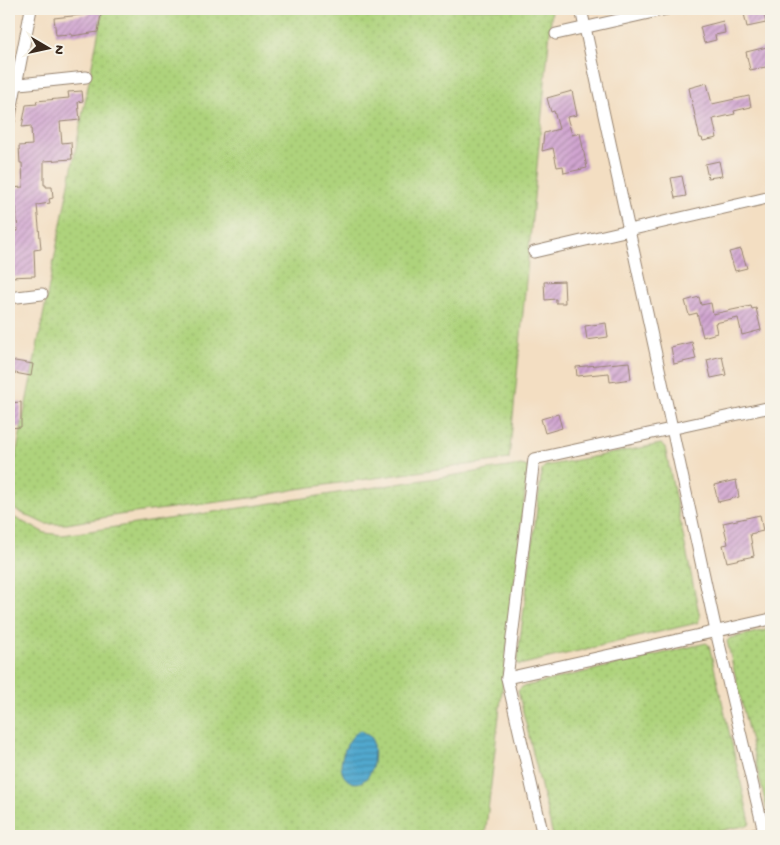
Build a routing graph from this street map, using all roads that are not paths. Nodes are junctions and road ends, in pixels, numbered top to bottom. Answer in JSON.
{"nodes":[{"id":1,"x":31,"y":9,"type":"edge"},
{"id":2,"x":582,"y":9,"type":"edge"},
{"id":3,"x":667,"y":9,"type":"edge"},
{"id":4,"x":586,"y":27,"type":"junction"},
{"id":5,"x":556,"y":34,"type":"dead end"},
{"id":6,"x":86,"y":78,"type":"dead end"},
{"id":7,"x":12,"y":85,"type":"edge"},
{"id":8,"x":9,"y":121,"type":"edge"},
{"id":9,"x":771,"y":197,"type":"edge"},
{"id":10,"x":629,"y":230,"type":"junction"},
{"id":11,"x":534,"y":252,"type":"dead end"},
{"id":12,"x":42,"y":294,"type":"dead end"},
{"id":13,"x":9,"y":298,"type":"edge"},
{"id":14,"x":771,"y":408,"type":"edge"},
{"id":15,"x":672,"y":429,"type":"junction"},
{"id":16,"x":771,"y":619,"type":"edge"},
{"id":17,"x":716,"y":632,"type":"junction"},
{"id":18,"x":507,"y":678,"type":"junction"},
{"id":19,"x":767,"y":833,"type":"edge"},
{"id":20,"x":543,"y":836,"type":"edge"},
{"id":21,"x":744,"y":836,"type":"edge"}],
"edges":[{"from":1,"to":7,"type":"street"},
{"from":2,"to":4,"type":"street"},
{"from":3,"to":4,"type":"street"},
{"from":4,"to":5,"type":"street"},
{"from":4,"to":10,"type":"street"},
{"from":6,"to":7,"type":"street"},
{"from":7,"to":8,"type":"street"},
{"from":9,"to":10,"type":"street"},
{"from":10,"to":11,"type":"street"},
{"from":10,"to":15,"type":"street"},
{"from":12,"to":13,"type":"street"},
{"from":14,"to":15,"type":"street"},
{"from":15,"to":17,"type":"street"},
{"from":15,"to":18,"type":"street"},
{"from":16,"to":17,"type":"street"},
{"from":17,"to":18,"type":"street"},
{"from":17,"to":19,"type":"street"},
{"from":18,"to":20,"type":"street"},
{"from":19,"to":21,"type":"street"}]}
